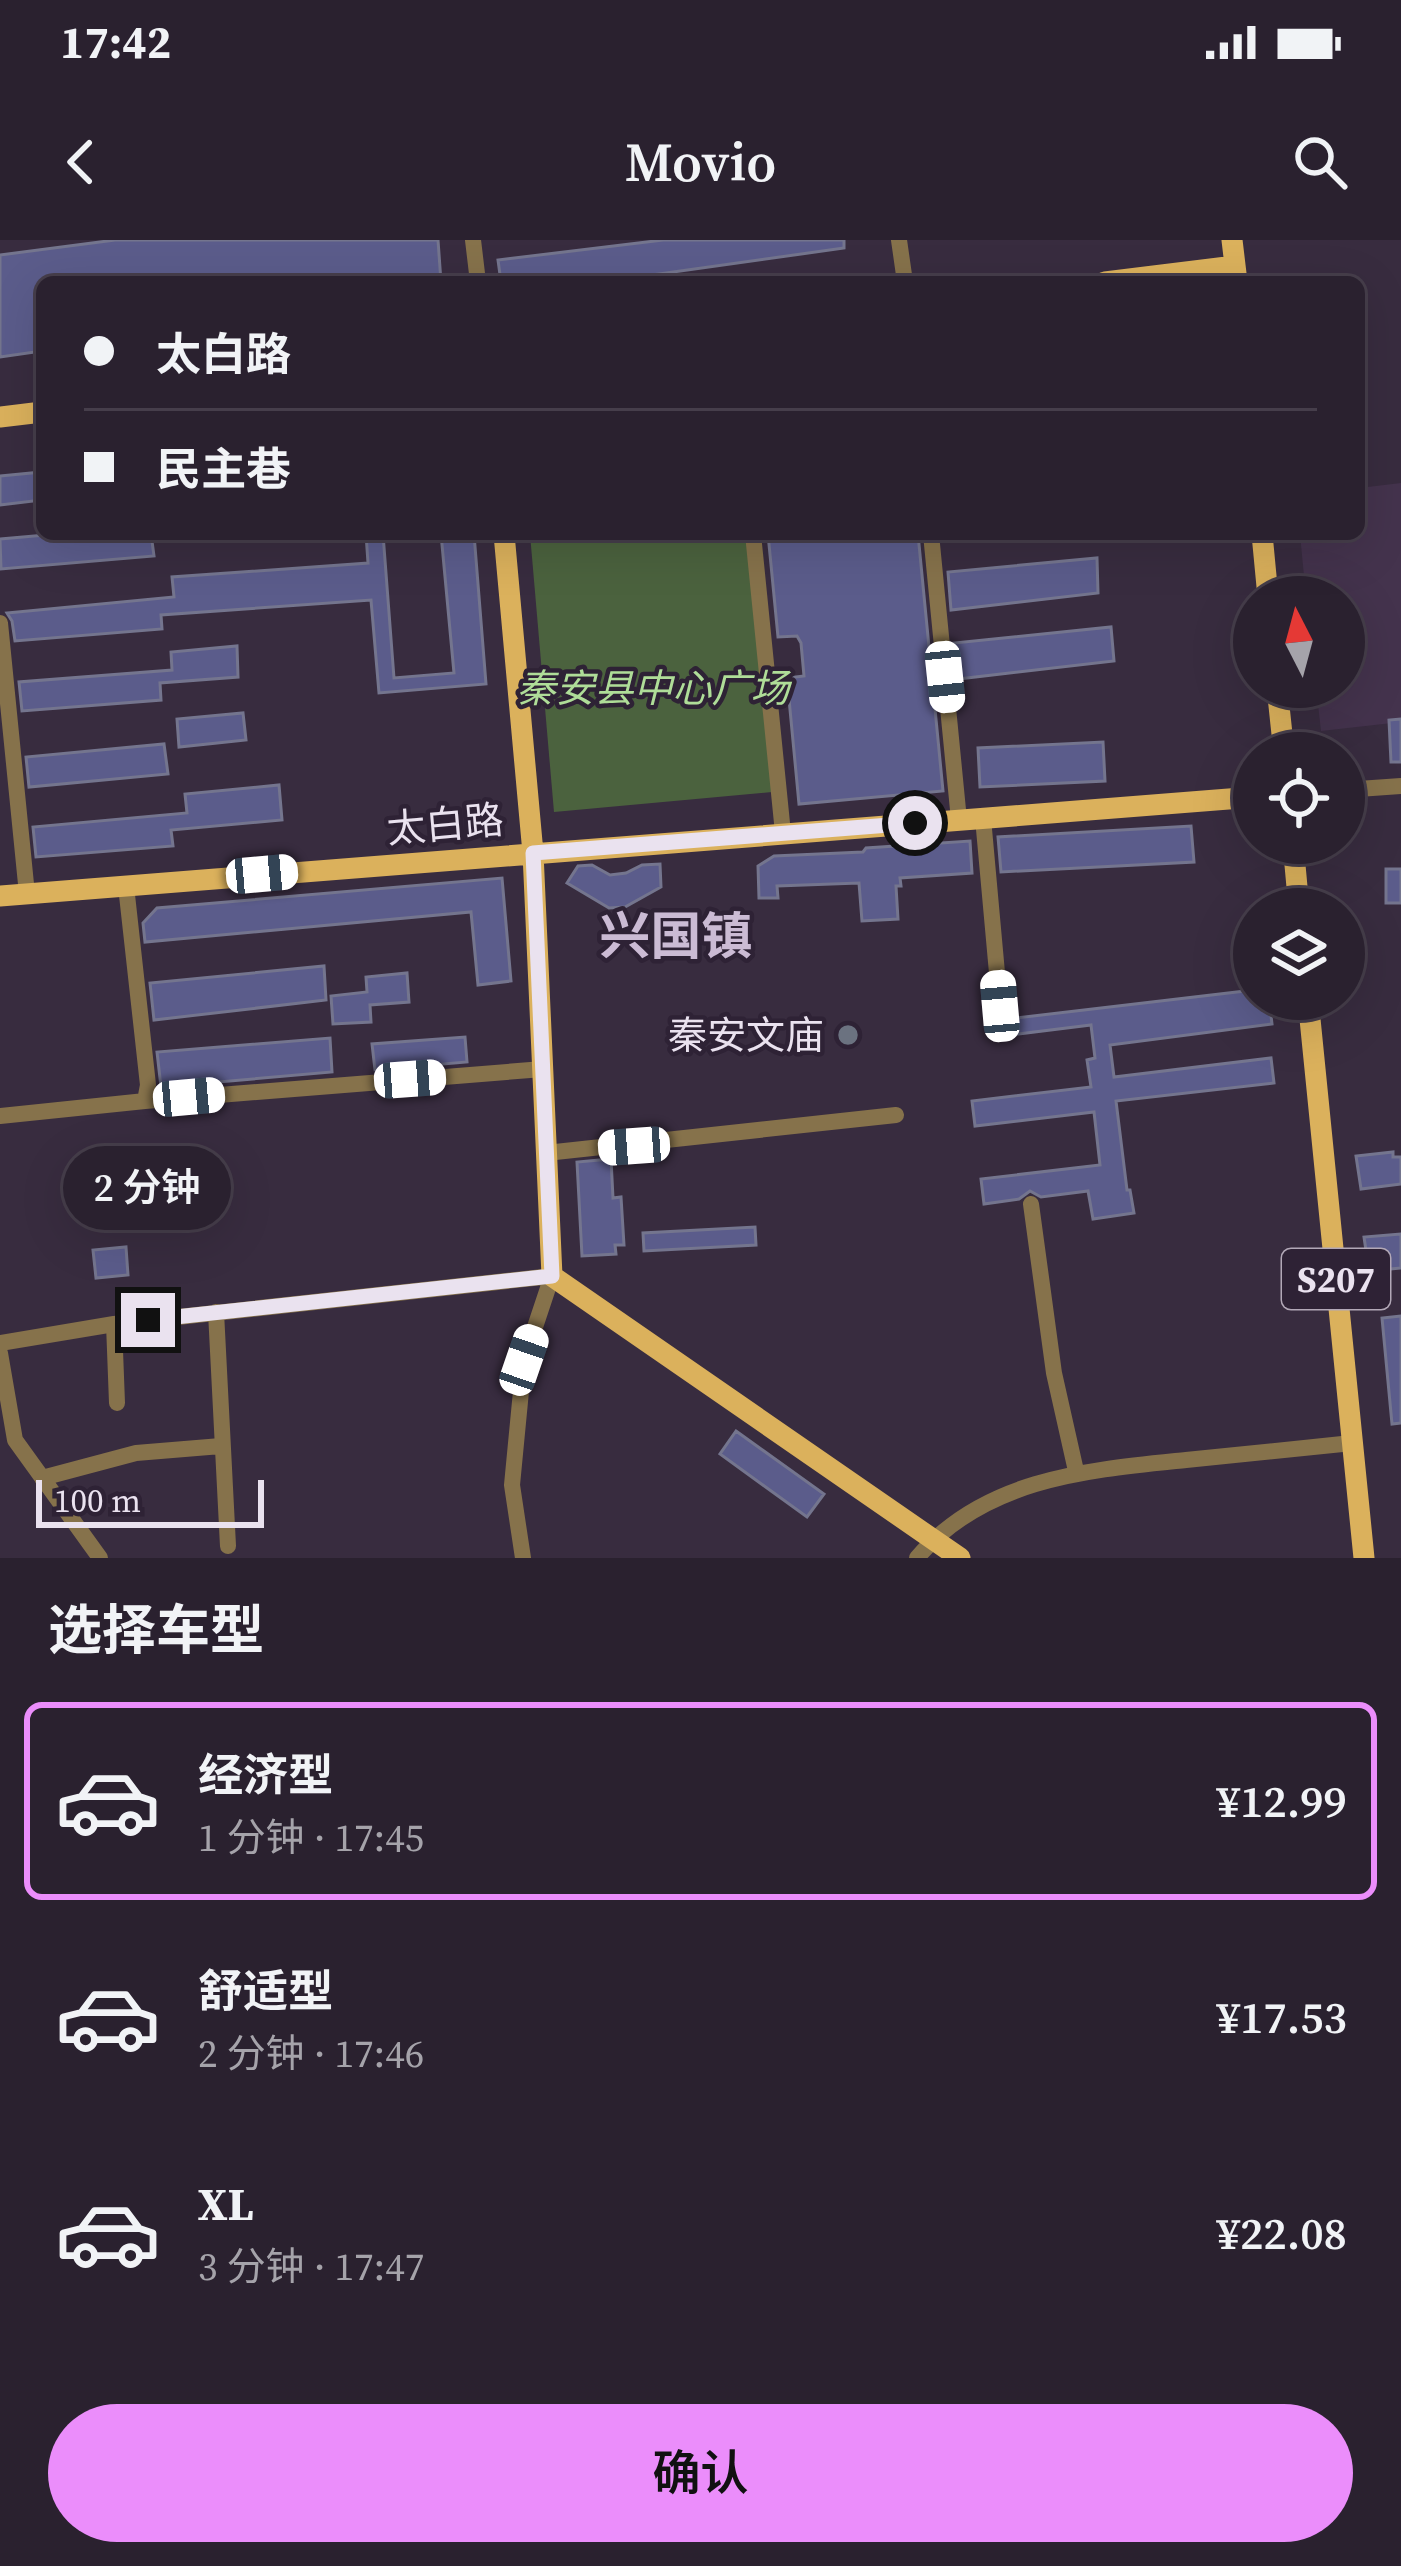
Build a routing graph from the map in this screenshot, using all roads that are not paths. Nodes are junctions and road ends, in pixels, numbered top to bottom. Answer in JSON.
{"nodes":[{"id":1,"x":473,"y":240,"type":"edge"},
{"id":2,"x":899,"y":240,"type":"edge"},
{"id":3,"x":1232,"y":240,"type":"edge"},
{"id":4,"x":1236,"y":274,"type":"edge"},
{"id":5,"x":477,"y":276,"type":"edge"},
{"id":6,"x":904,"y":276,"type":"edge"},
{"id":7,"x":1203,"y":276,"type":"edge"},
{"id":8,"x":36,"y":413,"type":"edge"},
{"id":9,"x":0,"y":417,"type":"edge"},
{"id":10,"x":505,"y":540,"type":"edge"},
{"id":11,"x":754,"y":540,"type":"edge"},
{"id":12,"x":932,"y":540,"type":"edge"},
{"id":13,"x":1263,"y":540,"type":"edge"},
{"id":14,"x":1266,"y":576,"type":"edge"},
{"id":15,"x":0,"y":623,"type":"edge"},
{"id":16,"x":1401,"y":786,"type":"edge"},
{"id":17,"x":1365,"y":789,"type":"edge"},
{"id":18,"x":1233,"y":799,"type":"edge"},
{"id":19,"x":983,"y":818,"type":"junction"},
{"id":20,"x":959,"y":820,"type":"junction"},
{"id":21,"x":783,"y":833,"type":"junction"},
{"id":22,"x":533,"y":853,"type":"junction"},
{"id":23,"x":126,"y":886,"type":"junction"},
{"id":24,"x":27,"y":894,"type":"junction"},
{"id":25,"x":0,"y":896,"type":"edge"},
{"id":26,"x":1000,"y":1006,"type":"dead end"},
{"id":27,"x":1310,"y":1020,"type":"edge"},
{"id":28,"x":543,"y":1069,"type":"junction"},
{"id":29,"x":145,"y":1101,"type":"junction"},
{"id":30,"x":896,"y":1115,"type":"dead end"},
{"id":31,"x":0,"y":1117,"type":"edge"},
{"id":32,"x":546,"y":1153,"type":"junction"},
{"id":33,"x":1031,"y":1204,"type":"dead end"},
{"id":34,"x":552,"y":1276,"type":"junction"},
{"id":35,"x":216,"y":1312,"type":"junction"},
{"id":36,"x":114,"y":1324,"type":"junction"},
{"id":37,"x":0,"y":1343,"type":"edge"},
{"id":38,"x":0,"y":1353,"type":"edge"},
{"id":39,"x":117,"y":1402,"type":"dead end"},
{"id":40,"x":1352,"y":1443,"type":"junction"},
{"id":41,"x":221,"y":1446,"type":"junction"},
{"id":42,"x":1076,"y":1471,"type":"junction"},
{"id":43,"x":42,"y":1478,"type":"junction"},
{"id":44,"x":932,"y":1539,"type":"junction"},
{"id":45,"x":228,"y":1546,"type":"dead end"},
{"id":46,"x":100,"y":1558,"type":"edge"},
{"id":47,"x":524,"y":1558,"type":"edge"},
{"id":48,"x":917,"y":1558,"type":"edge"},
{"id":49,"x":960,"y":1558,"type":"edge"},
{"id":50,"x":1364,"y":1558,"type":"edge"}],
"edges":[{"from":1,"to":5,"type":"street"},
{"from":2,"to":6,"type":"street"},
{"from":3,"to":4,"type":"main road"},
{"from":4,"to":7,"type":"main road"},
{"from":8,"to":9,"type":"main road"},
{"from":10,"to":22,"type":"main road"},
{"from":11,"to":21,"type":"street"},
{"from":12,"to":20,"type":"street"},
{"from":13,"to":14,"type":"main road"},
{"from":15,"to":24,"type":"street"},
{"from":16,"to":17,"type":"street"},
{"from":18,"to":19,"type":"main road","name":"太白路"},
{"from":19,"to":20,"type":"main road","name":"太白路"},
{"from":19,"to":26,"type":"street"},
{"from":20,"to":21,"type":"main road","name":"太白路"},
{"from":21,"to":22,"type":"main road","name":"太白路"},
{"from":22,"to":23,"type":"main road","name":"太白路"},
{"from":22,"to":28,"type":"main road"},
{"from":23,"to":24,"type":"main road","name":"太白路"},
{"from":23,"to":29,"type":"street"},
{"from":24,"to":25,"type":"main road","name":"太白路"},
{"from":27,"to":40,"type":"main road","number":"S207"},
{"from":28,"to":29,"type":"street"},
{"from":28,"to":32,"type":"main road"},
{"from":29,"to":31,"type":"street"},
{"from":30,"to":32,"type":"street"},
{"from":32,"to":34,"type":"main road"},
{"from":33,"to":42,"type":"street"},
{"from":34,"to":35,"type":"street"},
{"from":34,"to":44,"type":"main road"},
{"from":34,"to":47,"type":"street"},
{"from":35,"to":36,"type":"street"},
{"from":35,"to":41,"type":"street"},
{"from":36,"to":37,"type":"street"},
{"from":36,"to":39,"type":"street"},
{"from":38,"to":43,"type":"street"},
{"from":40,"to":42,"type":"street"},
{"from":40,"to":50,"type":"main road","number":"S207"},
{"from":41,"to":43,"type":"street"},
{"from":41,"to":45,"type":"street"},
{"from":42,"to":44,"type":"street"},
{"from":43,"to":46,"type":"street"},
{"from":44,"to":48,"type":"street"},
{"from":44,"to":49,"type":"main road"}]}
